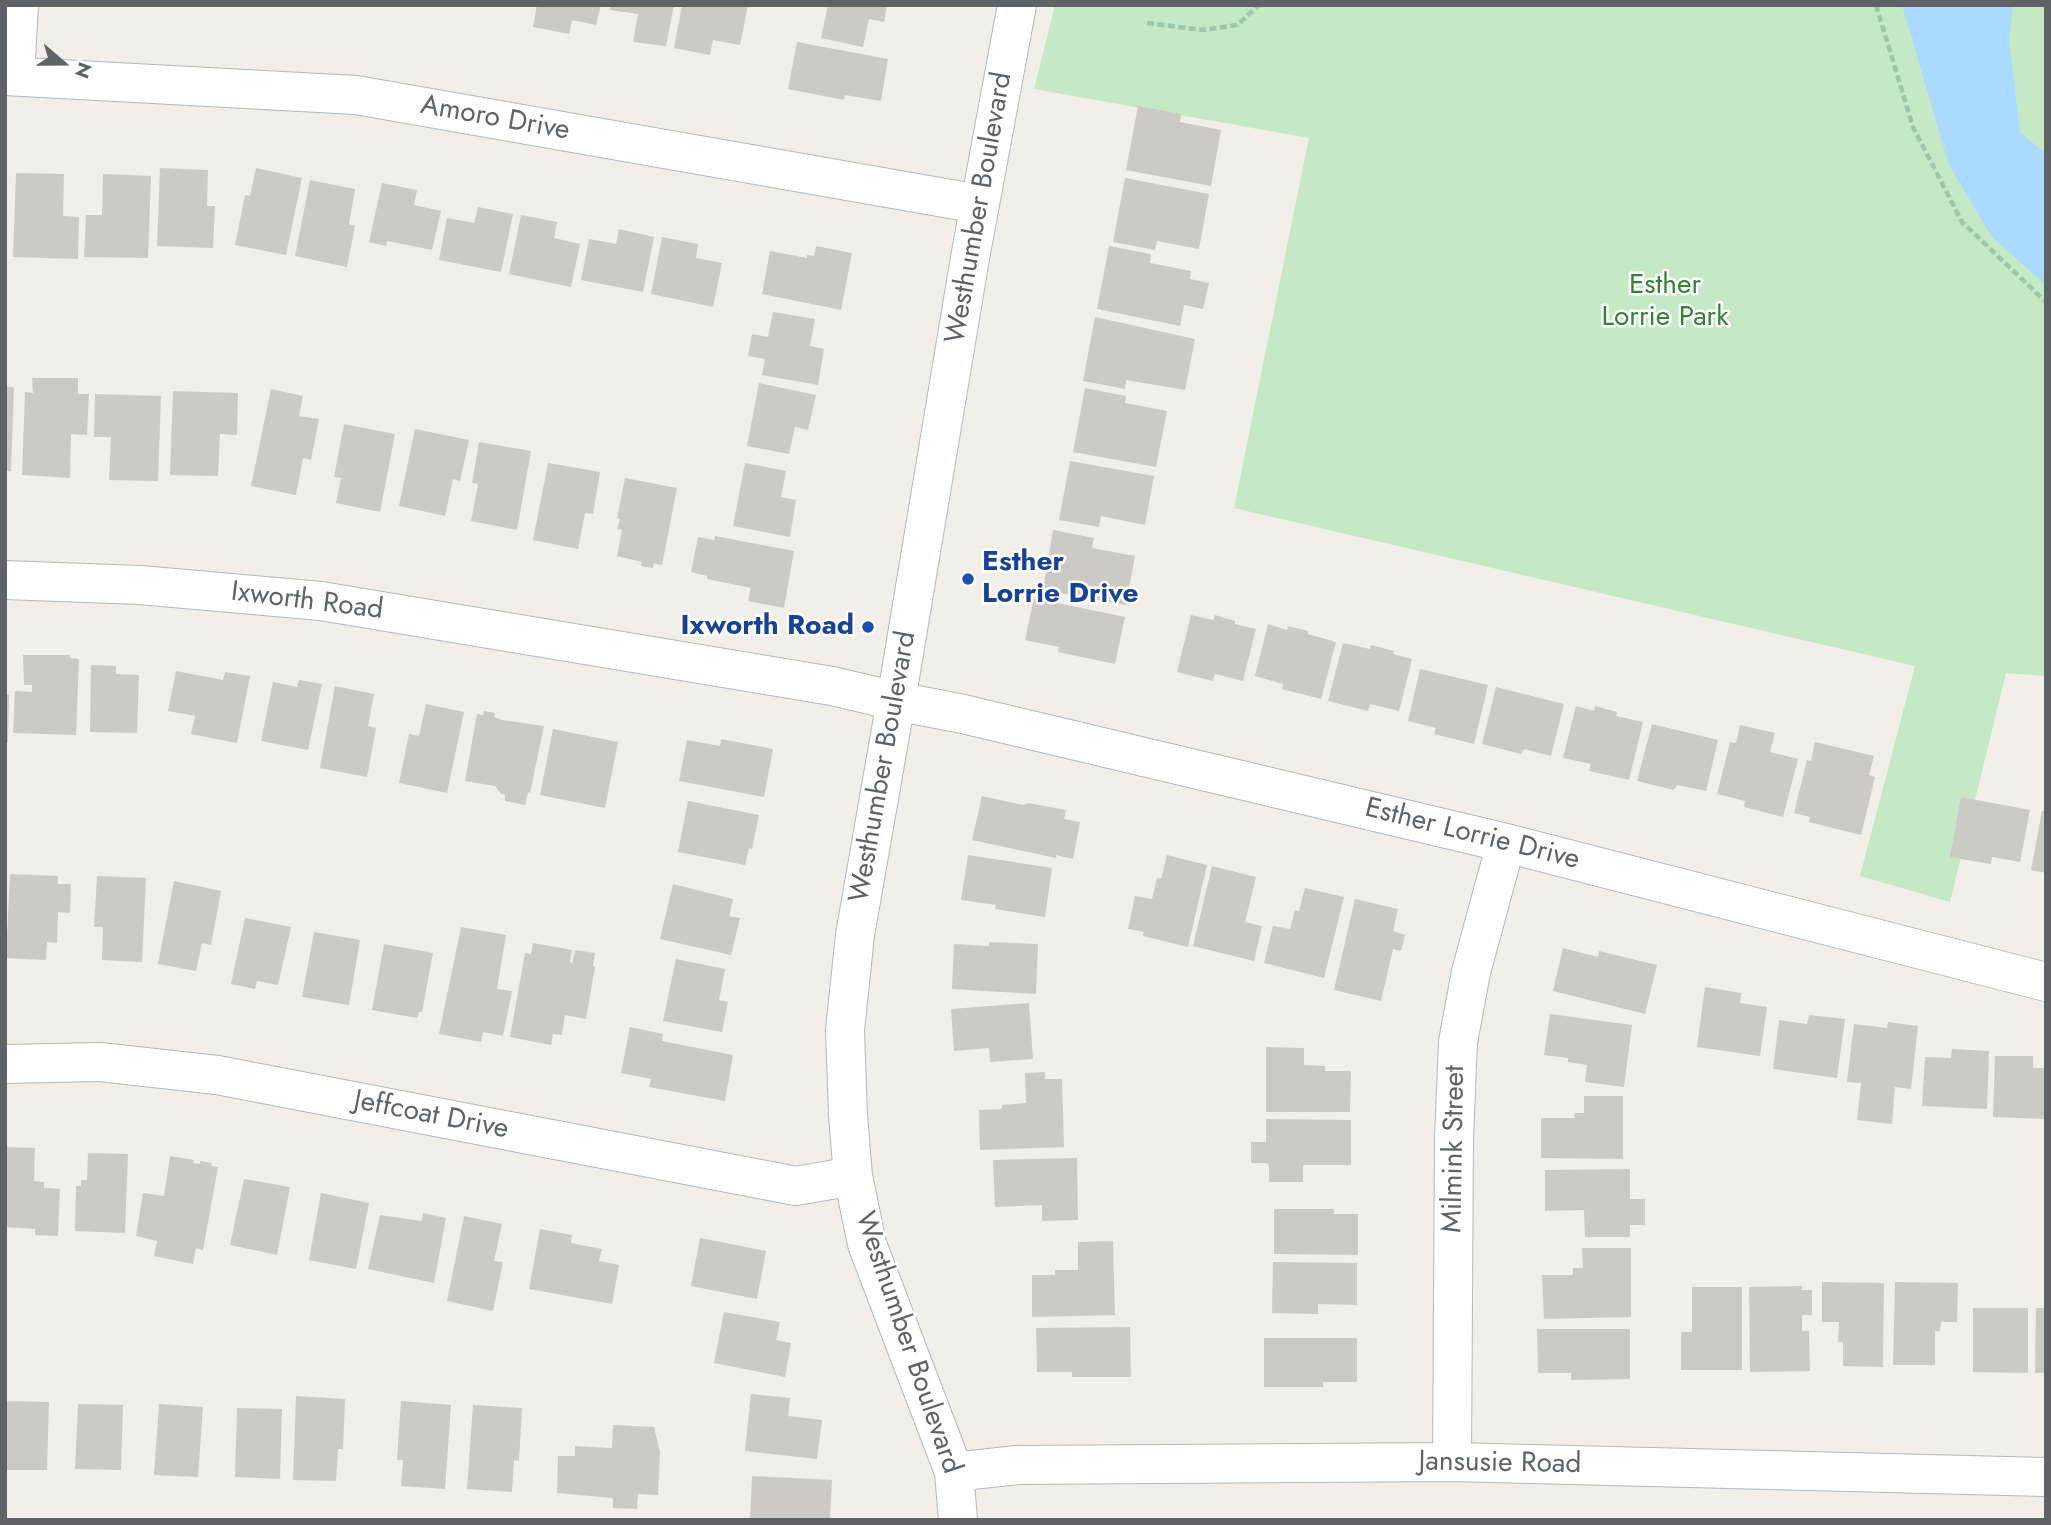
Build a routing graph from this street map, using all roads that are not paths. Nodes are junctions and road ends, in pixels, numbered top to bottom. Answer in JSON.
{"nodes":[{"id":1,"x":19,"y":5,"type":"edge"},
{"id":2,"x":1017,"y":5,"type":"edge"},
{"id":3,"x":10,"y":76,"type":"edge"},
{"id":4,"x":979,"y":204,"type":"junction"},
{"id":5,"x":5,"y":580,"type":"edge"},
{"id":6,"x":896,"y":701,"type":"junction"},
{"id":7,"x":1506,"y":843,"type":"junction"},
{"id":8,"x":2046,"y":982,"type":"edge"},
{"id":9,"x":5,"y":1064,"type":"edge"},
{"id":10,"x":853,"y":1177,"type":"junction"},
{"id":11,"x":1452,"y":1462,"type":"junction"},
{"id":12,"x":954,"y":1472,"type":"junction"},
{"id":13,"x":2046,"y":1477,"type":"edge"},
{"id":14,"x":958,"y":1520,"type":"edge"}],
"edges":[{"from":1,"to":3,"type":"street"},
{"from":2,"to":4,"type":"street","name":"Westhumber Boulevard"},
{"from":3,"to":4,"type":"street","name":"Amoro Drive"},
{"from":4,"to":6,"type":"street","name":"Westhumber Boulevard"},
{"from":5,"to":6,"type":"street","name":"Ixworth Road"},
{"from":6,"to":7,"type":"street","name":"Esther Lorrie Drive"},
{"from":6,"to":10,"type":"street","name":"Westhumber Boulevard"},
{"from":7,"to":8,"type":"street","name":"Esther Lorrie Drive"},
{"from":7,"to":11,"type":"street","name":"Milmink Street"},
{"from":9,"to":10,"type":"street","name":"Jeffcoat Drive"},
{"from":10,"to":12,"type":"street","name":"Westhumber Boulevard"},
{"from":11,"to":12,"type":"street","name":"Jansusie Road"},
{"from":11,"to":13,"type":"street","name":"Jansusie Road"},
{"from":12,"to":14,"type":"street","name":"Westhumber Boulevard"}]}
